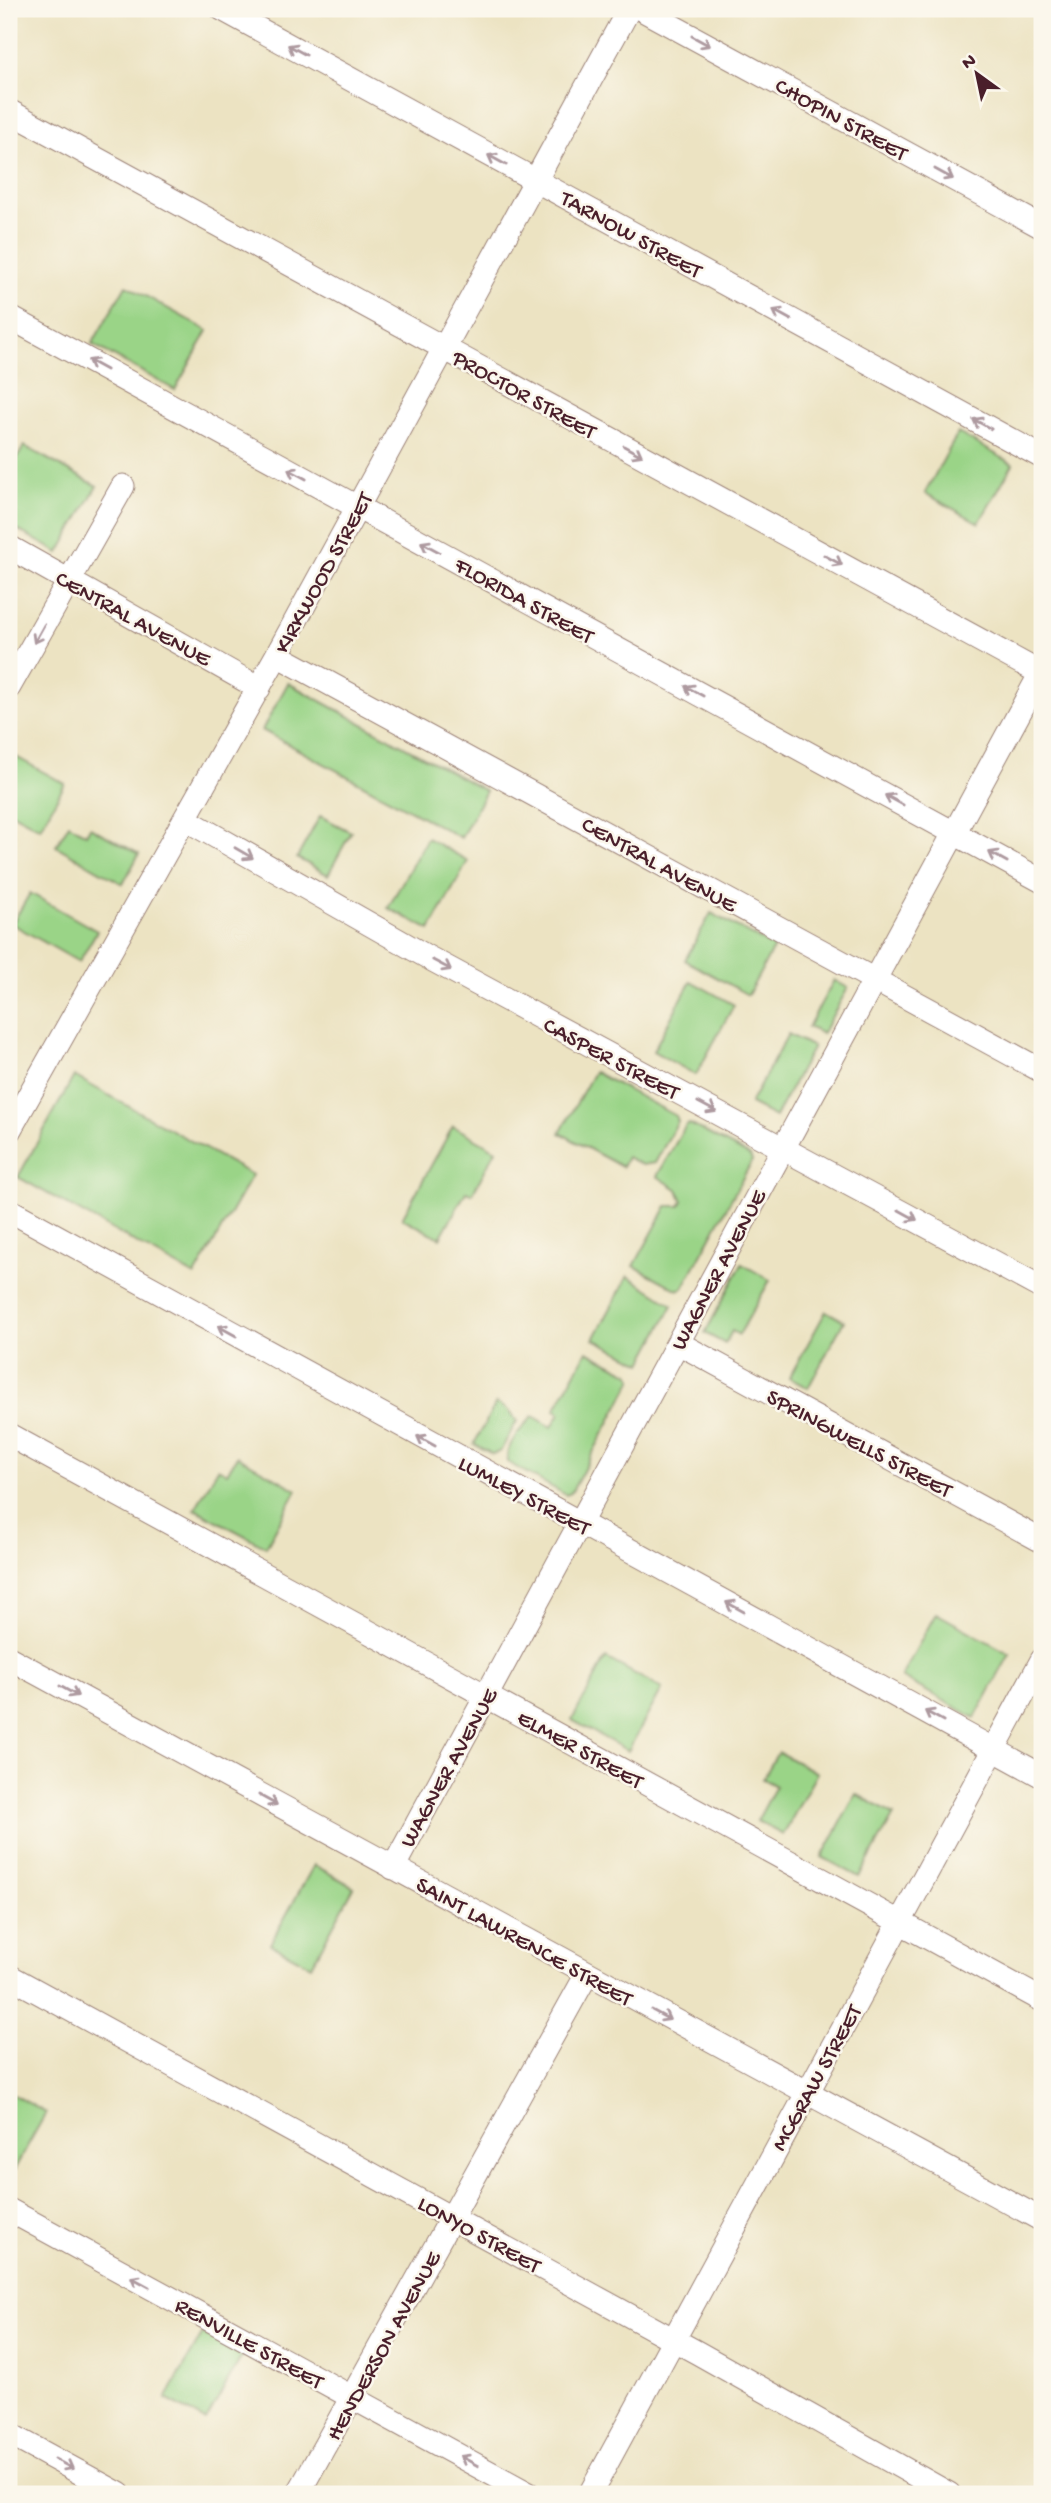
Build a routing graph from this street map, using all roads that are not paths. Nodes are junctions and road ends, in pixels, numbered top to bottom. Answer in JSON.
{"nodes":[{"id":1,"x":222,"y":9,"type":"edge"},
{"id":2,"x":629,"y":9,"type":"edge"},
{"id":3,"x":641,"y":9,"type":"edge"},
{"id":4,"x":9,"y":111,"type":"edge"},
{"id":5,"x":536,"y":181,"type":"junction"},
{"id":6,"x":1042,"y":227,"type":"edge"},
{"id":7,"x":9,"y":317,"type":"edge"},
{"id":8,"x":444,"y":348,"type":"junction"},
{"id":9,"x":1042,"y":457,"type":"edge"},
{"id":10,"x":123,"y":486,"type":"dead end"},
{"id":11,"x":357,"y":507,"type":"junction"},
{"id":12,"x":9,"y":547,"type":"edge"},
{"id":13,"x":68,"y":580,"type":"junction"},
{"id":14,"x":277,"y":655,"type":"junction"},
{"id":15,"x":1042,"y":673,"type":"edge"},
{"id":16,"x":9,"y":687,"type":"edge"},
{"id":17,"x":259,"y":688,"type":"junction"},
{"id":18,"x":185,"y":819,"type":"junction"},
{"id":19,"x":954,"y":832,"type":"junction"},
{"id":20,"x":1042,"y":881,"type":"edge"},
{"id":21,"x":874,"y":980,"type":"junction"},
{"id":22,"x":1042,"y":1071,"type":"edge"},
{"id":23,"x":9,"y":1131,"type":"edge"},
{"id":24,"x":783,"y":1147,"type":"junction"},
{"id":25,"x":9,"y":1210,"type":"edge"},
{"id":26,"x":1042,"y":1288,"type":"edge"},
{"id":27,"x":678,"y":1343,"type":"junction"},
{"id":28,"x":9,"y":1435,"type":"edge"},
{"id":29,"x":580,"y":1522,"type":"junction"},
{"id":30,"x":1042,"y":1541,"type":"edge"},
{"id":31,"x":9,"y":1658,"type":"edge"},
{"id":32,"x":1042,"y":1660,"type":"edge"},
{"id":33,"x":486,"y":1696,"type":"junction"},
{"id":34,"x":994,"y":1749,"type":"junction"},
{"id":35,"x":1042,"y":1776,"type":"edge"},
{"id":36,"x":393,"y":1868,"type":"junction"},
{"id":37,"x":900,"y":1922,"type":"junction"},
{"id":38,"x":586,"y":1974,"type":"junction"},
{"id":39,"x":9,"y":1976,"type":"edge"},
{"id":40,"x":1042,"y":2000,"type":"edge"},
{"id":41,"x":807,"y":2093,"type":"junction"},
{"id":42,"x":9,"y":2210,"type":"edge"},
{"id":43,"x":453,"y":2219,"type":"junction"},
{"id":44,"x":1042,"y":2220,"type":"edge"},
{"id":45,"x":673,"y":2339,"type":"junction"},
{"id":46,"x":353,"y":2398,"type":"junction"},
{"id":47,"x":9,"y":2434,"type":"edge"},
{"id":48,"x":119,"y":2494,"type":"edge"},
{"id":49,"x":298,"y":2494,"type":"edge"},
{"id":50,"x":529,"y":2494,"type":"edge"},
{"id":51,"x":590,"y":2494,"type":"edge"},
{"id":52,"x":949,"y":2494,"type":"edge"}],
"edges":[{"from":5,"to":1,"type":"street","name":"TARNOW STREET","one_way":true},
{"from":2,"to":5,"type":"street","name":"KIRKWOOD STREET"},
{"from":3,"to":6,"type":"street","name":"CHOPIN STREET","one_way":true},
{"from":4,"to":8,"type":"street","name":"PROCTOR STREET"},
{"from":5,"to":8,"type":"street","name":"KIRKWOOD STREET"},
{"from":9,"to":5,"type":"street","name":"TARNOW STREET","one_way":true},
{"from":11,"to":7,"type":"street","name":"FLORIDA STREET","one_way":true},
{"from":8,"to":11,"type":"street","name":"KIRKWOOD STREET"},
{"from":8,"to":15,"type":"street","name":"PROCTOR STREET","one_way":true},
{"from":10,"to":13,"type":"street"},
{"from":11,"to":14,"type":"street","name":"KIRKWOOD STREET"},
{"from":19,"to":11,"type":"street","name":"FLORIDA STREET","one_way":true},
{"from":12,"to":13,"type":"street","name":"CENTRAL AVENUE"},
{"from":13,"to":16,"type":"street","one_way":true},
{"from":13,"to":17,"type":"street","name":"CENTRAL AVENUE"},
{"from":14,"to":17,"type":"street","name":"KIRKWOOD STREET"},
{"from":14,"to":21,"type":"street","name":"CENTRAL AVENUE"},
{"from":15,"to":19,"type":"street","name":"WAGNER AVENUE"},
{"from":17,"to":18,"type":"street","name":"KIRKWOOD STREET"},
{"from":18,"to":23,"type":"street","name":"KIRKWOOD STREET"},
{"from":18,"to":24,"type":"street","name":"CASPER STREET","one_way":true},
{"from":20,"to":19,"type":"street","name":"FLORIDA STREET","one_way":true},
{"from":19,"to":21,"type":"street","name":"WAGNER AVENUE"},
{"from":21,"to":22,"type":"street","name":"CENTRAL AVENUE"},
{"from":21,"to":24,"type":"street","name":"WAGNER AVENUE"},
{"from":24,"to":26,"type":"street","name":"CASPER STREET","one_way":true},
{"from":24,"to":27,"type":"street","name":"WAGNER AVENUE"},
{"from":29,"to":25,"type":"street","name":"LUMLEY STREET","one_way":true},
{"from":27,"to":29,"type":"street","name":"WAGNER AVENUE"},
{"from":27,"to":30,"type":"street","name":"SPRINGWELLS STREET"},
{"from":28,"to":33,"type":"street","name":"ELMER STREET"},
{"from":29,"to":33,"type":"street","name":"WAGNER AVENUE"},
{"from":34,"to":29,"type":"street","name":"LUMLEY STREET","one_way":true},
{"from":31,"to":36,"type":"street","name":"SAINT LAWRENCE STREET","one_way":true},
{"from":32,"to":34,"type":"street","name":"MCGRAW STREET"},
{"from":33,"to":36,"type":"street","name":"WAGNER AVENUE"},
{"from":33,"to":37,"type":"street","name":"ELMER STREET"},
{"from":34,"to":35,"type":"street","name":"LUMLEY STREET"},
{"from":34,"to":37,"type":"street","name":"MCGRAW STREET"},
{"from":36,"to":38,"type":"street","name":"SAINT LAWRENCE STREET"},
{"from":37,"to":40,"type":"street","name":"ELMER STREET"},
{"from":37,"to":41,"type":"street","name":"MCGRAW STREET"},
{"from":38,"to":41,"type":"street","name":"SAINT LAWRENCE STREET","one_way":true},
{"from":38,"to":43,"type":"street","name":"HENDERSON AVENUE"},
{"from":39,"to":43,"type":"street","name":"LONYO STREET"},
{"from":41,"to":44,"type":"street","name":"SAINT LAWRENCE STREET"},
{"from":41,"to":45,"type":"street","name":"MCGRAW STREET"},
{"from":46,"to":42,"type":"street","name":"RENVILLE STREET","one_way":true},
{"from":43,"to":45,"type":"street","name":"LONYO STREET"},
{"from":43,"to":46,"type":"street","name":"HENDERSON AVENUE"},
{"from":45,"to":51,"type":"street","name":"MCGRAW STREET"},
{"from":45,"to":52,"type":"street","name":"LONYO STREET"},
{"from":46,"to":49,"type":"street","name":"HENDERSON AVENUE"},
{"from":50,"to":46,"type":"street","name":"RENVILLE STREET","one_way":true},
{"from":47,"to":48,"type":"street","one_way":true}]}
